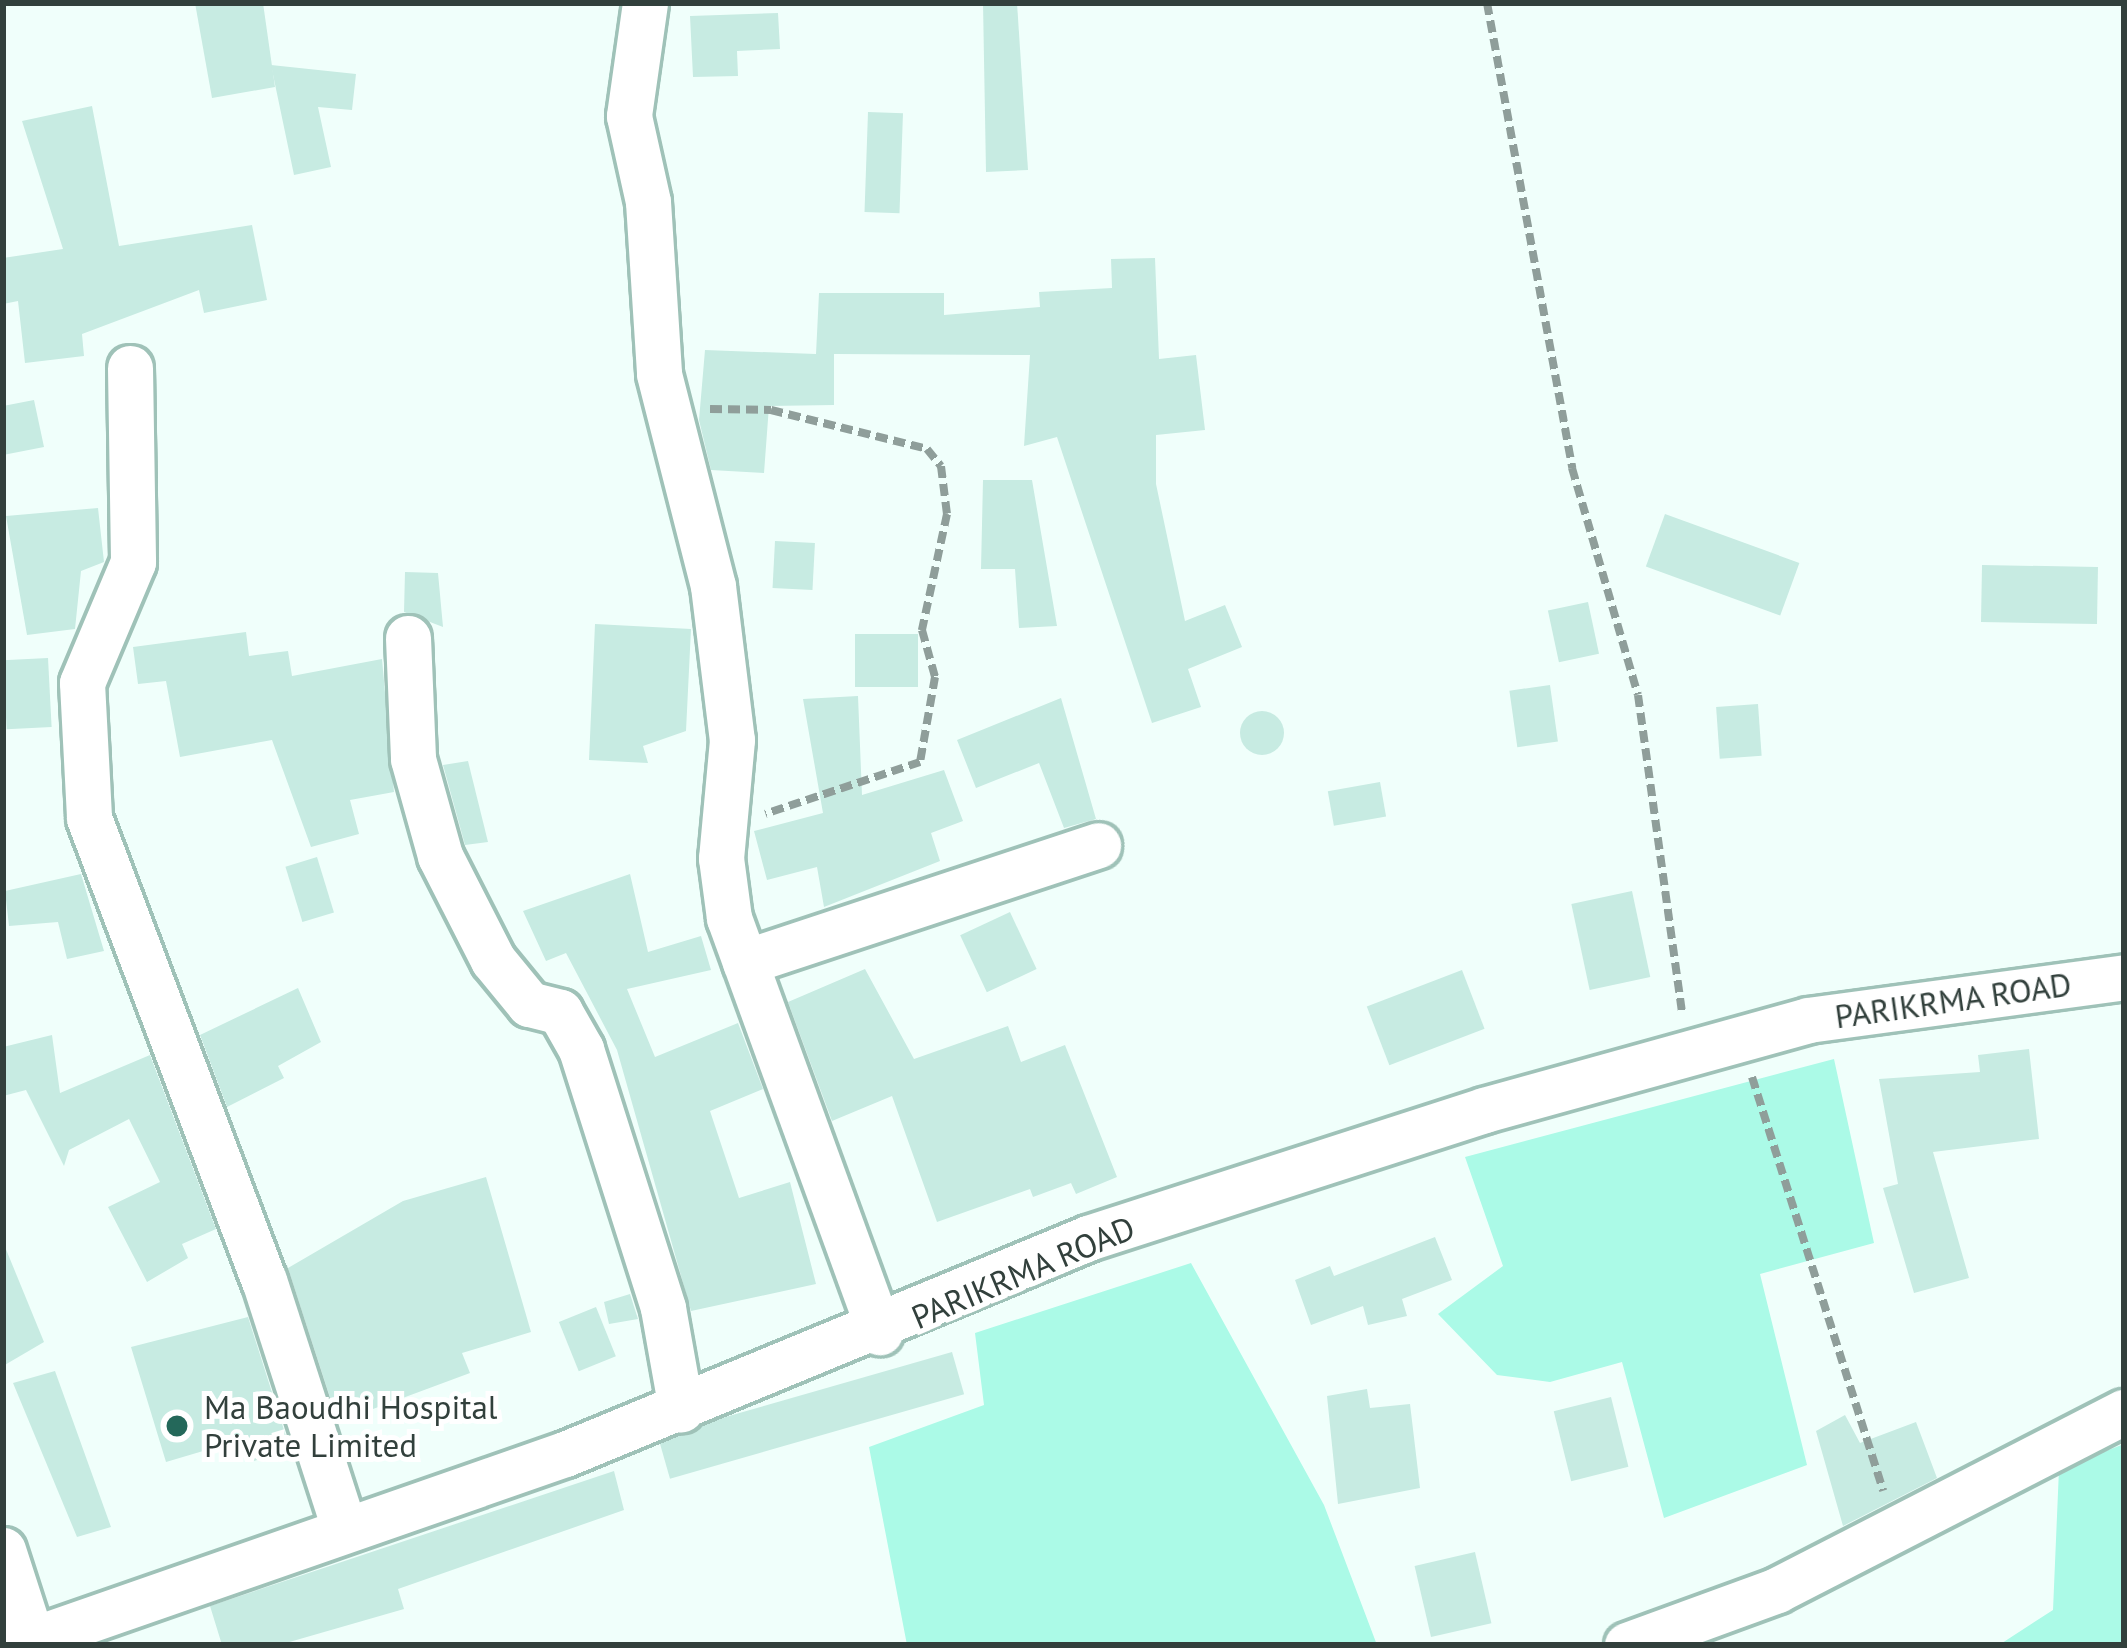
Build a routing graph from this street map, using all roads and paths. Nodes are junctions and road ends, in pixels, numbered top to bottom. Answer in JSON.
{"nodes":[{"id":1,"x":645,"y":3,"type":"edge"},
{"id":2,"x":1487,"y":3,"type":"edge"},
{"id":3,"x":130,"y":368,"type":"dead end"},
{"id":4,"x":668,"y":409,"type":"junction"},
{"id":5,"x":408,"y":638,"type":"dead end"},
{"id":6,"x":724,"y":826,"type":"junction"},
{"id":7,"x":1098,"y":845,"type":"dead end"},
{"id":8,"x":745,"y":962,"type":"junction"},
{"id":9,"x":2124,"y":976,"type":"edge"},
{"id":10,"x":1740,"y":1041,"type":"junction"},
{"id":11,"x":1692,"y":1056,"type":"junction"},
{"id":12,"x":880,"y":1332,"type":"junction"},
{"id":13,"x":680,"y":1409,"type":"junction"},
{"id":14,"x":2124,"y":1412,"type":"edge"},
{"id":15,"x":344,"y":1527,"type":"junction"},
{"id":16,"x":1897,"y":1533,"type":"junction"},
{"id":17,"x":3,"y":1550,"type":"edge"},
{"id":18,"x":24,"y":1643,"type":"edge"},
{"id":19,"x":1627,"y":1645,"type":"edge"}],
"edges":[{"from":1,"to":4,"type":"street"},
{"from":2,"to":11,"type":"path"},
{"from":3,"to":15,"type":"street"},
{"from":4,"to":6,"type":"street"},
{"from":4,"to":6,"type":"path"},
{"from":5,"to":13,"type":"street"},
{"from":6,"to":8,"type":"street"},
{"from":7,"to":8,"type":"street"},
{"from":8,"to":12,"type":"street"},
{"from":9,"to":10,"type":"street","name":"PARIKRMA ROAD"},
{"from":10,"to":11,"type":"street","name":"PARIKRMA ROAD"},
{"from":10,"to":16,"type":"path"},
{"from":11,"to":12,"type":"street","name":"PARIKRMA ROAD"},
{"from":12,"to":13,"type":"street","name":"PARIKRMA ROAD"},
{"from":13,"to":15,"type":"street","name":"PARIKRMA ROAD"},
{"from":14,"to":16,"type":"street"},
{"from":15,"to":18,"type":"street","name":"PARIKRMA ROAD"},
{"from":16,"to":19,"type":"street"},
{"from":17,"to":18,"type":"street"}]}
